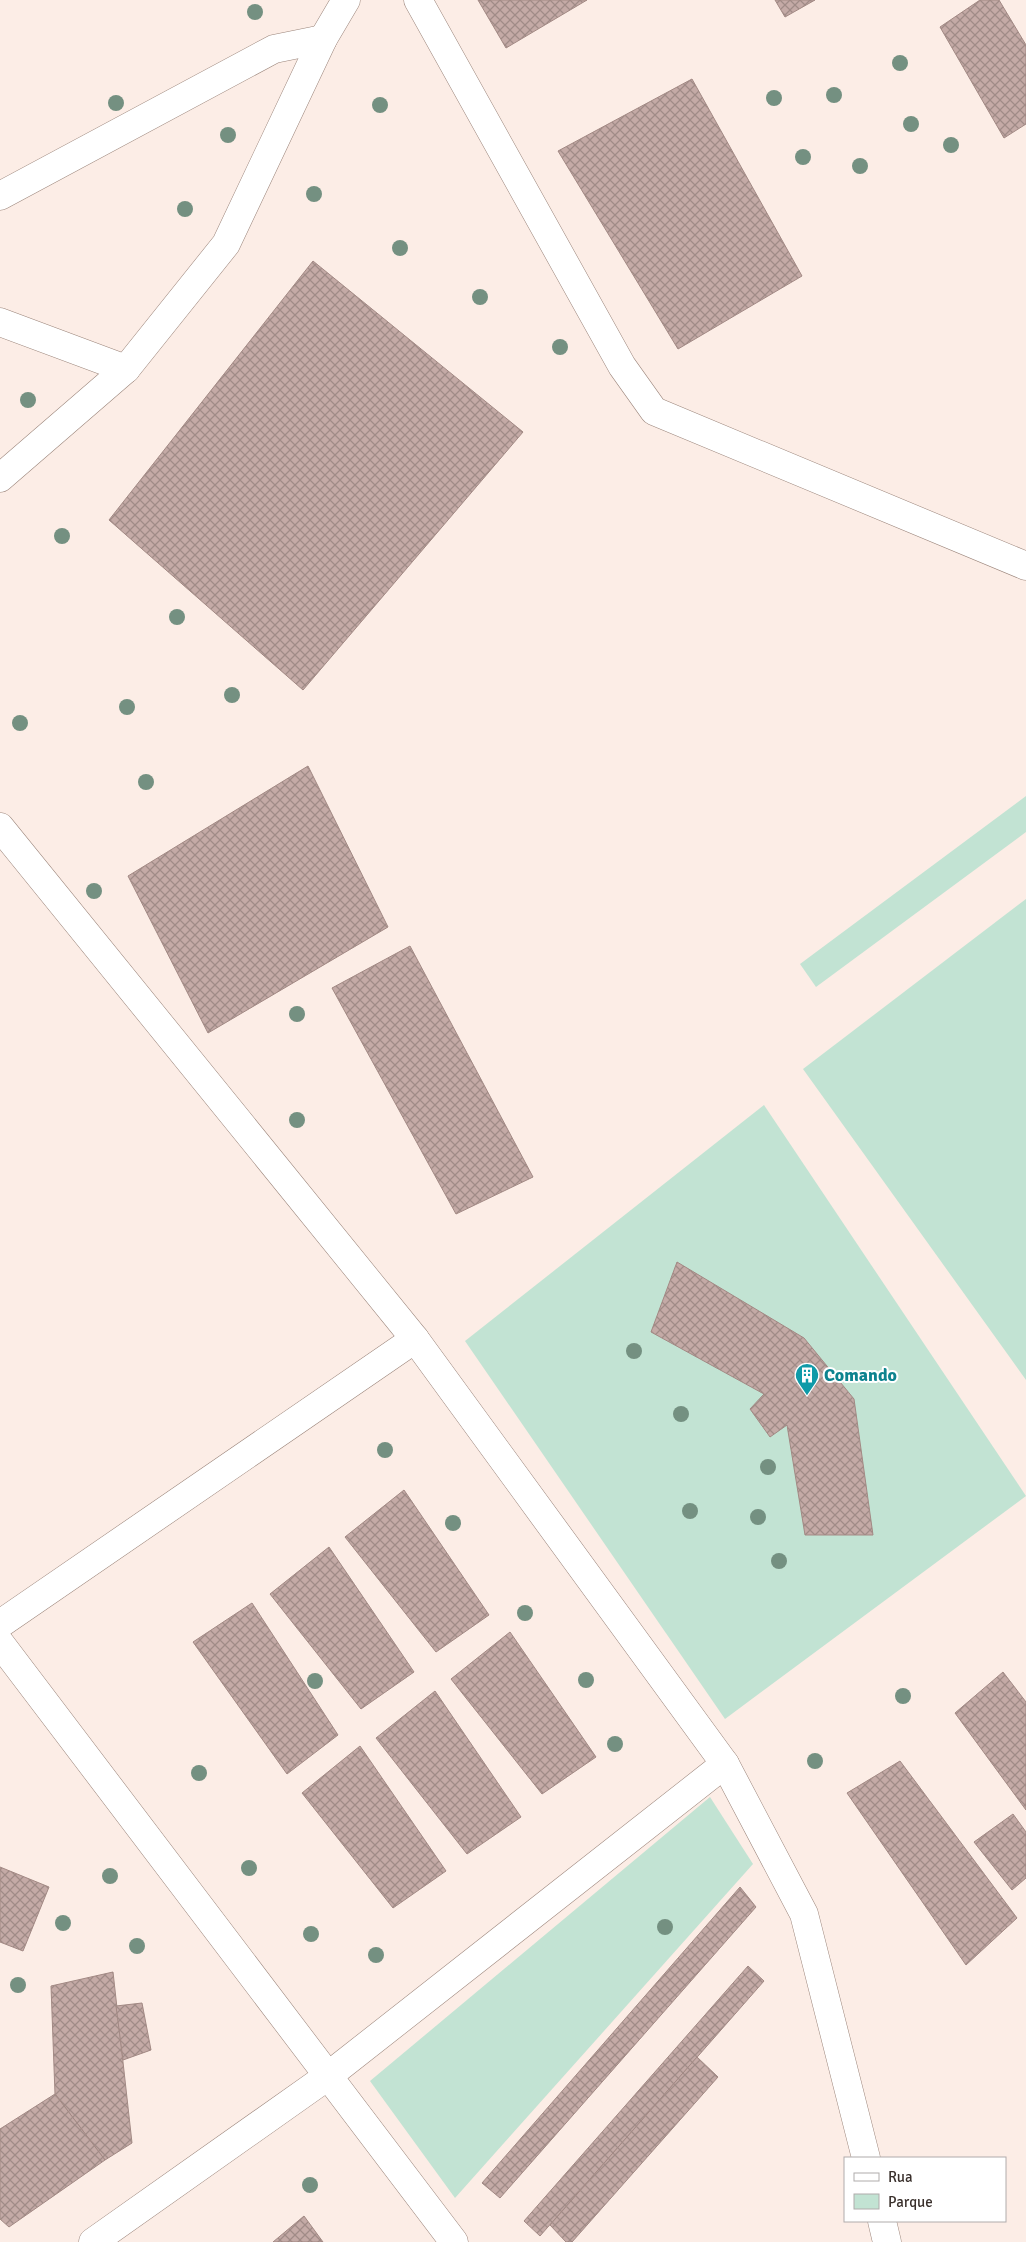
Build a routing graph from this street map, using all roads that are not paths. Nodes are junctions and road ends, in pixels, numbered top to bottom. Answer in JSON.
{"nodes":[{"id":1,"x":346,"y":0,"type":"edge"},
{"id":2,"x":418,"y":0,"type":"edge"},
{"id":3,"x":323,"y":39,"type":"junction"},
{"id":4,"x":0,"y":196,"type":"edge"},
{"id":5,"x":0,"y":322,"type":"edge"},
{"id":6,"x":126,"y":369,"type":"junction"},
{"id":7,"x":0,"y":478,"type":"edge"},
{"id":8,"x":1026,"y":566,"type":"edge"},
{"id":9,"x":0,"y":827,"type":"edge"},
{"id":10,"x":414,"y":1338,"type":"junction"},
{"id":11,"x":0,"y":1624,"type":"edge"},
{"id":12,"x":0,"y":1644,"type":"edge"},
{"id":13,"x":725,"y":1764,"type":"junction"},
{"id":14,"x":328,"y":2076,"type":"junction"},
{"id":15,"x":866,"y":2157,"type":"edge"},
{"id":16,"x":882,"y":2222,"type":"edge"},
{"id":17,"x":93,"y":2242,"type":"edge"},
{"id":18,"x":454,"y":2242,"type":"edge"},
{"id":19,"x":887,"y":2242,"type":"edge"}],
"edges":[{"from":1,"to":3,"type":"lane"},
{"from":2,"to":8,"type":"lane"},
{"from":3,"to":4,"type":"lane"},
{"from":3,"to":6,"type":"lane"},
{"from":5,"to":6,"type":"lane"},
{"from":6,"to":7,"type":"lane"},
{"from":9,"to":10,"type":"lane"},
{"from":10,"to":11,"type":"lane"},
{"from":10,"to":13,"type":"lane"},
{"from":12,"to":14,"type":"lane"},
{"from":13,"to":14,"type":"lane"},
{"from":13,"to":15,"type":"lane"},
{"from":14,"to":17,"type":"lane"},
{"from":14,"to":18,"type":"lane"},
{"from":16,"to":19,"type":"lane"}]}
